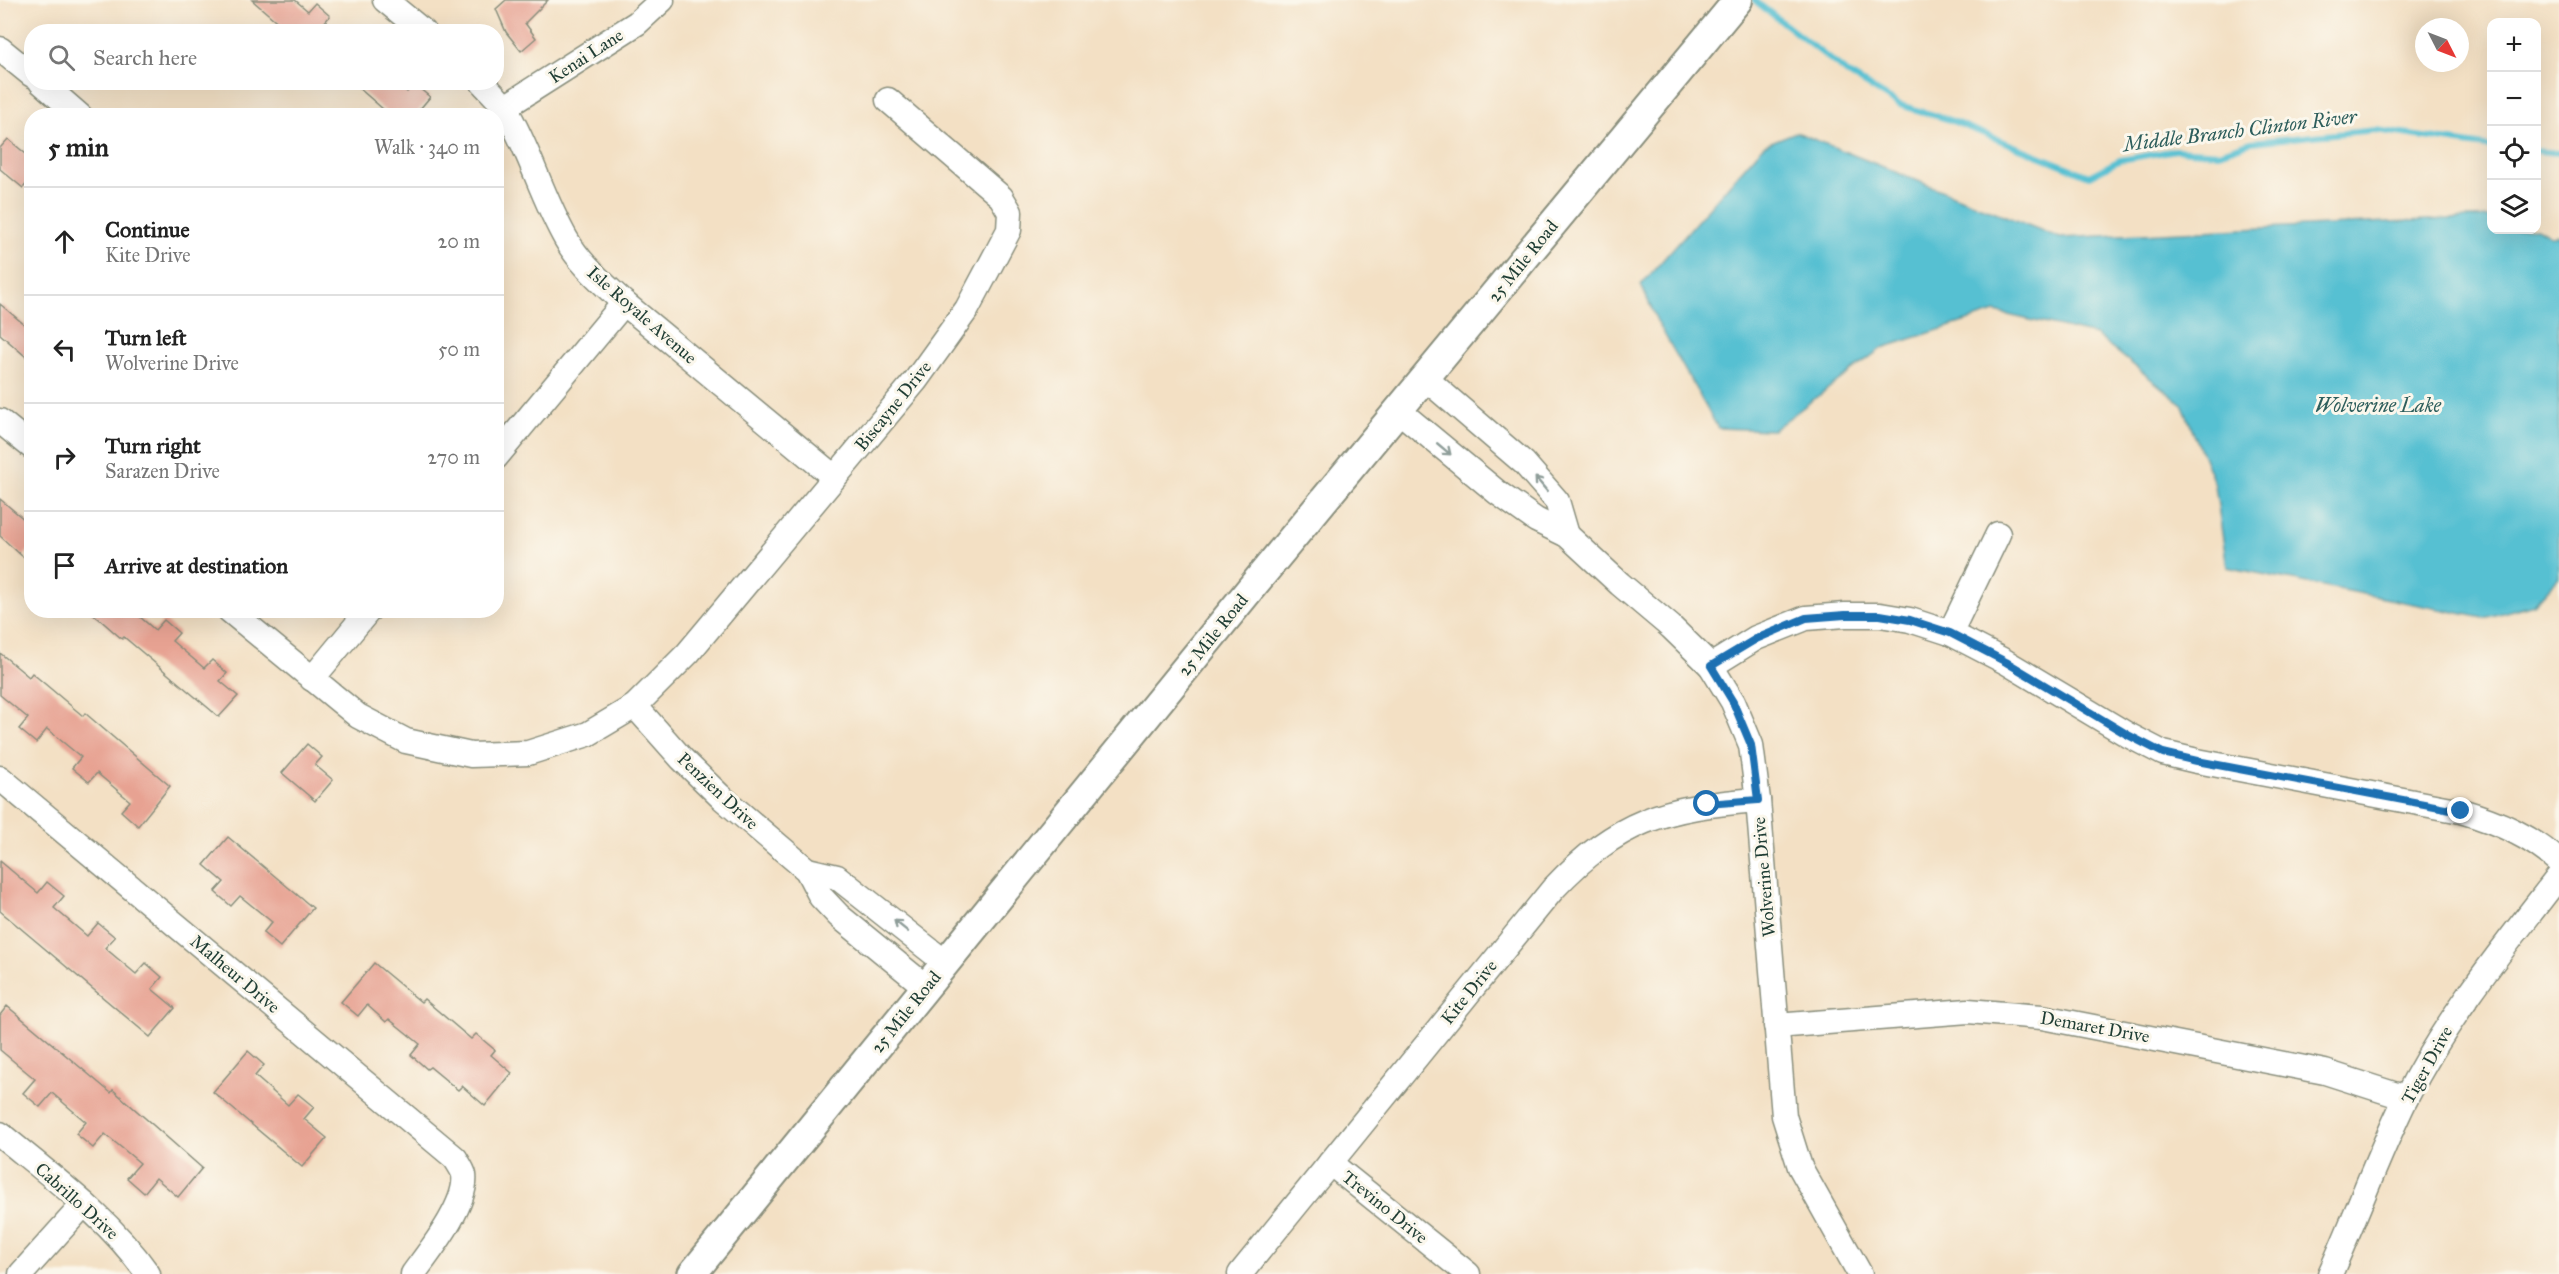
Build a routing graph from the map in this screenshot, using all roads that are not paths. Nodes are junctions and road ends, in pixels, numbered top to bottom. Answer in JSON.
{"nodes":[{"id":1,"x":385,"y":0,"type":"edge"},
{"id":2,"x":662,"y":0,"type":"edge"},
{"id":3,"x":1738,"y":0,"type":"edge"},
{"id":4,"x":414,"y":24,"type":"edge"},
{"id":5,"x":0,"y":49,"type":"edge"},
{"id":6,"x":24,"y":68,"type":"edge"},
{"id":7,"x":50,"y":90,"type":"edge"},
{"id":8,"x":489,"y":90,"type":"edge"},
{"id":9,"x":888,"y":100,"type":"dead end"},
{"id":10,"x":505,"y":107,"type":"junction"},
{"id":11,"x":71,"y":108,"type":"edge"},
{"id":12,"x":624,"y":303,"type":"junction"},
{"id":13,"x":1426,"y":379,"type":"junction"},
{"id":14,"x":1399,"y":411,"type":"junction"},
{"id":15,"x":0,"y":421,"type":"edge"},
{"id":16,"x":24,"y":440,"type":"edge"},
{"id":17,"x":504,"y":447,"type":"edge"},
{"id":18,"x":1524,"y":462,"type":"junction"},
{"id":19,"x":834,"y":477,"type":"junction"},
{"id":20,"x":1498,"y":493,"type":"junction"},
{"id":21,"x":1998,"y":534,"type":"dead end"},
{"id":22,"x":1567,"y":535,"type":"junction"},
{"id":23,"x":239,"y":618,"type":"edge"},
{"id":24,"x":362,"y":618,"type":"edge"},
{"id":25,"x":1950,"y":633,"type":"junction"},
{"id":26,"x":1711,"y":666,"type":"junction"},
{"id":27,"x":312,"y":679,"type":"junction"},
{"id":28,"x":635,"y":706,"type":"junction"},
{"id":29,"x":0,"y":778,"type":"edge"},
{"id":30,"x":1758,"y":800,"type":"junction"},
{"id":31,"x":2559,"y":862,"type":"edge"},
{"id":32,"x":807,"y":870,"type":"junction"},
{"id":33,"x":2559,"y":876,"type":"edge"},
{"id":34,"x":946,"y":963,"type":"junction"},
{"id":35,"x":926,"y":987,"type":"junction"},
{"id":36,"x":1776,"y":1026,"type":"junction"},
{"id":37,"x":2406,"y":1098,"type":"junction"},
{"id":38,"x":0,"y":1134,"type":"edge"},
{"id":39,"x":1330,"y":1163,"type":"junction"},
{"id":40,"x":84,"y":1204,"type":"junction"},
{"id":41,"x":21,"y":1274,"type":"edge"},
{"id":42,"x":148,"y":1274,"type":"edge"},
{"id":43,"x":413,"y":1274,"type":"edge"},
{"id":44,"x":692,"y":1274,"type":"edge"},
{"id":45,"x":1240,"y":1274,"type":"edge"},
{"id":46,"x":1467,"y":1274,"type":"edge"},
{"id":47,"x":1860,"y":1274,"type":"edge"},
{"id":48,"x":2330,"y":1274,"type":"edge"}],
"edges":[{"from":1,"to":4,"type":"street"},
{"from":2,"to":10,"type":"street","name":"Kenai Lane"},
{"from":3,"to":13,"type":"street","name":"25 Mile Road"},
{"from":5,"to":6,"type":"street"},
{"from":7,"to":11,"type":"street"},
{"from":8,"to":10,"type":"street","name":"Isle Royale Avenue"},
{"from":9,"to":19,"type":"street","name":"Biscayne Drive"},
{"from":10,"to":12,"type":"street","name":"Isle Royale Avenue"},
{"from":12,"to":17,"type":"street"},
{"from":12,"to":19,"type":"street","name":"Isle Royale Avenue"},
{"from":13,"to":14,"type":"street","name":"25 Mile Road"},
{"from":13,"to":18,"type":"street"},
{"from":14,"to":20,"type":"street","name":"Wolverine Drive","one_way":true},
{"from":14,"to":34,"type":"street","name":"25 Mile Road"},
{"from":15,"to":16,"type":"street"},
{"from":18,"to":20,"type":"street"},
{"from":22,"to":18,"type":"street","one_way":true},
{"from":19,"to":28,"type":"street","name":"Biscayne Drive"},
{"from":20,"to":22,"type":"street","name":"Wolverine Drive"},
{"from":21,"to":25,"type":"street"},
{"from":22,"to":26,"type":"street","name":"Wolverine Drive"},
{"from":23,"to":27,"type":"street","name":"Biscayne Drive"},
{"from":24,"to":27,"type":"street"},
{"from":25,"to":26,"type":"street"},
{"from":25,"to":31,"type":"street"},
{"from":26,"to":30,"type":"street","name":"Wolverine Drive"},
{"from":27,"to":28,"type":"street","name":"Biscayne Drive"},
{"from":28,"to":32,"type":"street","name":"Penzien Drive"},
{"from":29,"to":43,"type":"street","name":"Malheur Drive"},
{"from":30,"to":36,"type":"street","name":"Wolverine Drive"},
{"from":30,"to":39,"type":"street","name":"Kite Drive"},
{"from":34,"to":32,"type":"street","name":"Penzien Drive","one_way":true},
{"from":32,"to":35,"type":"street","name":"Penzien Drive"},
{"from":33,"to":37,"type":"street","name":"Tiger Drive"},
{"from":34,"to":35,"type":"street","name":"25 Mile Road"},
{"from":35,"to":44,"type":"street","name":"25 Mile Road"},
{"from":36,"to":37,"type":"street","name":"Demaret Drive"},
{"from":36,"to":47,"type":"street","name":"Wolverine Drive"},
{"from":37,"to":48,"type":"street","name":"Tiger Drive"},
{"from":38,"to":40,"type":"street","name":"Cabrillo Drive"},
{"from":39,"to":45,"type":"street","name":"Kite Drive"},
{"from":39,"to":46,"type":"street","name":"Trevino Drive"},
{"from":40,"to":41,"type":"street"},
{"from":40,"to":42,"type":"street","name":"Cabrillo Drive"}]}
